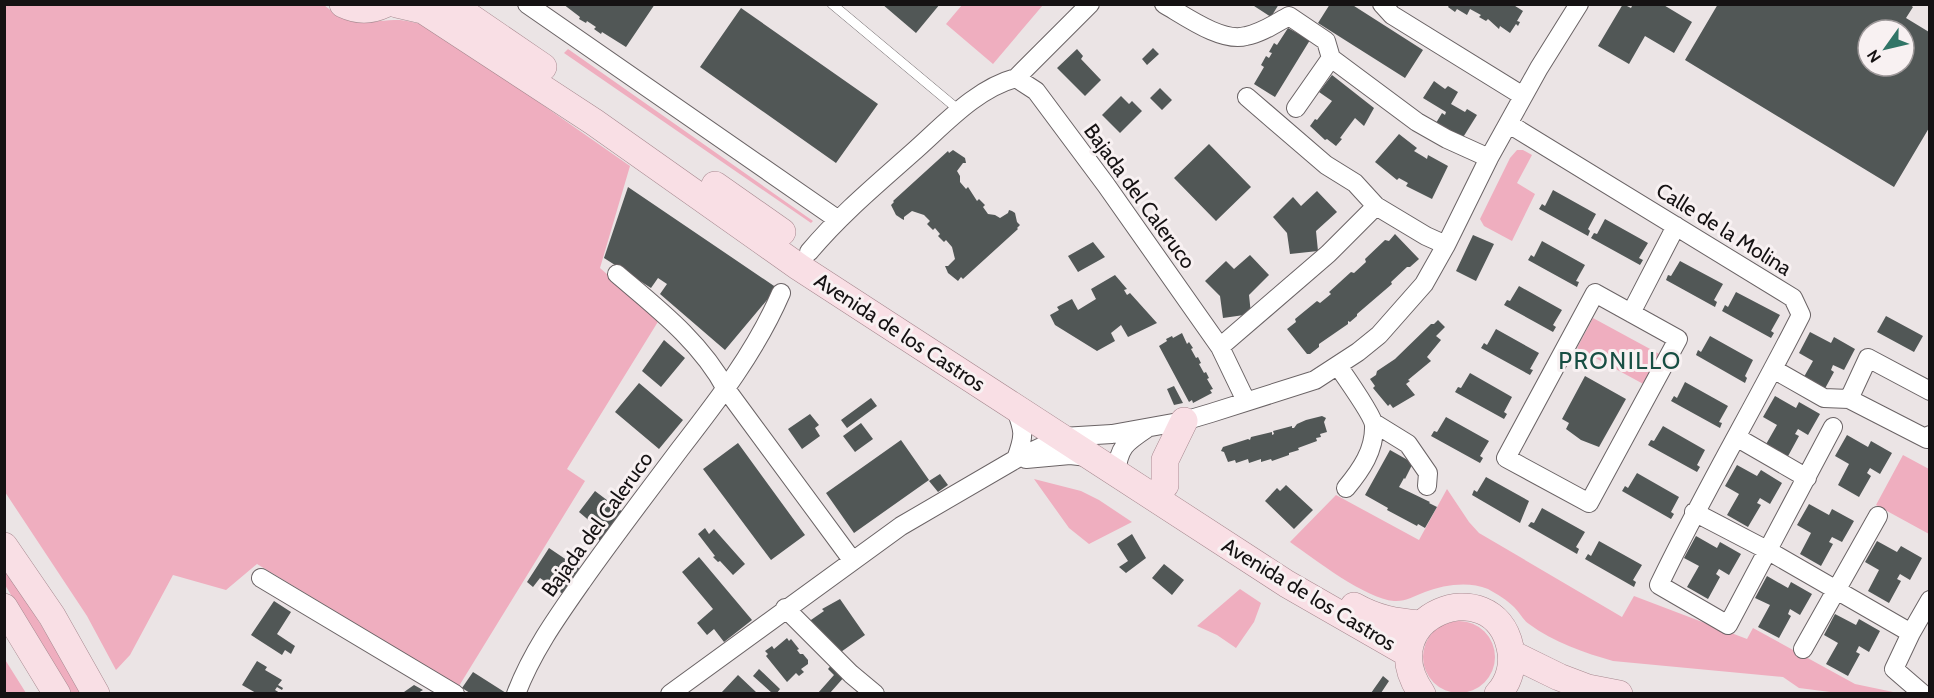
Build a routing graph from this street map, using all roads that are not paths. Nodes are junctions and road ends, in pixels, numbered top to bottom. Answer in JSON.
{"nodes":[{"id":1,"x":343,"y":4,"type":"edge"},
{"id":2,"x":385,"y":4,"type":"edge"},
{"id":3,"x":397,"y":4,"type":"edge"},
{"id":4,"x":527,"y":4,"type":"edge"},
{"id":5,"x":832,"y":4,"type":"edge"},
{"id":6,"x":1090,"y":4,"type":"edge"},
{"id":7,"x":1164,"y":4,"type":"edge"},
{"id":8,"x":1382,"y":4,"type":"edge"},
{"id":9,"x":1580,"y":4,"type":"edge"},
{"id":10,"x":453,"y":5,"type":"edge"},
{"id":11,"x":1331,"y":58,"type":"junction"},
{"id":12,"x":1016,"y":78,"type":"junction"},
{"id":13,"x":1523,"y":96,"type":"junction"},
{"id":14,"x":1247,"y":97,"type":"dead end"},
{"id":15,"x":1296,"y":108,"type":"dead end"},
{"id":16,"x":960,"y":111,"type":"junction"},
{"id":17,"x":1509,"y":124,"type":"junction"},
{"id":18,"x":1489,"y":158,"type":"junction"},
{"id":19,"x":1376,"y":206,"type":"junction"},
{"id":20,"x":837,"y":219,"type":"junction"},
{"id":21,"x":1676,"y":226,"type":"junction"},
{"id":22,"x":1446,"y":245,"type":"junction"},
{"id":23,"x":809,"y":252,"type":"junction"},
{"id":24,"x":617,"y":274,"type":"dead end"},
{"id":25,"x":781,"y":293,"type":"dead end"},
{"id":26,"x":1631,"y":313,"type":"junction"},
{"id":27,"x":1220,"y":347,"type":"junction"},
{"id":28,"x":1338,"y":366,"type":"junction"},
{"id":29,"x":1773,"y":369,"type":"junction"},
{"id":30,"x":726,"y":389,"type":"junction"},
{"id":31,"x":1929,"y":391,"type":"edge"},
{"id":32,"x":1849,"y":399,"type":"junction"},
{"id":33,"x":1246,"y":401,"type":"junction"},
{"id":34,"x":1015,"y":406,"type":"junction"},
{"id":35,"x":1184,"y":421,"type":"junction"},
{"id":36,"x":1374,"y":423,"type":"junction"},
{"id":37,"x":1833,"y":427,"type":"dead end"},
{"id":38,"x":1147,"y":428,"type":"junction"},
{"id":39,"x":1929,"y":435,"type":"edge"},
{"id":40,"x":1062,"y":437,"type":"junction"},
{"id":41,"x":1736,"y":437,"type":"junction"},
{"id":42,"x":1105,"y":455,"type":"junction"},
{"id":43,"x":1016,"y":459,"type":"junction"},
{"id":44,"x":1807,"y":478,"type":"junction"},
{"id":45,"x":1165,"y":485,"type":"junction"},
{"id":46,"x":1427,"y":486,"type":"dead end"},
{"id":47,"x":1346,"y":488,"type":"dead end"},
{"id":48,"x":1694,"y":513,"type":"junction"},
{"id":49,"x":1878,"y":516,"type":"dead end"},
{"id":50,"x":4,"y":546,"type":"edge"},
{"id":51,"x":1767,"y":550,"type":"junction"},
{"id":52,"x":852,"y":560,"type":"junction"},
{"id":53,"x":261,"y":578,"type":"dead end"},
{"id":54,"x":1836,"y":590,"type":"junction"},
{"id":55,"x":1929,"y":600,"type":"edge"},
{"id":56,"x":4,"y":607,"type":"edge"},
{"id":57,"x":785,"y":608,"type":"junction"},
{"id":58,"x":1421,"y":624,"type":"junction"},
{"id":59,"x":1911,"y":633,"type":"junction"},
{"id":60,"x":1803,"y":649,"type":"dead end"},
{"id":61,"x":1409,"y":654,"type":"junction"},
{"id":62,"x":1512,"y":654,"type":"junction"},
{"id":63,"x":1416,"y":689,"type":"edge"},
{"id":64,"x":1509,"y":692,"type":"edge"},
{"id":65,"x":57,"y":693,"type":"edge"},
{"id":66,"x":96,"y":693,"type":"edge"},
{"id":67,"x":455,"y":693,"type":"edge"},
{"id":68,"x":516,"y":693,"type":"edge"},
{"id":69,"x":670,"y":693,"type":"edge"},
{"id":70,"x":876,"y":693,"type":"edge"},
{"id":71,"x":1619,"y":693,"type":"edge"},
{"id":72,"x":1923,"y":693,"type":"edge"}],
"edges":[{"from":1,"to":2,"type":"main road"},
{"from":3,"to":34,"type":"main road","name":"Avenida de los Castros"},
{"from":4,"to":20,"type":"street"},
{"from":5,"to":16,"type":"lane"},
{"from":6,"to":12,"type":"street"},
{"from":7,"to":11,"type":"street"},
{"from":8,"to":13,"type":"street"},
{"from":9,"to":13,"type":"street"},
{"from":10,"to":23,"type":"main road","name":"Avenida de los Castros"},
{"from":11,"to":15,"type":"street"},
{"from":11,"to":18,"type":"street"},
{"from":12,"to":16,"type":"street"},
{"from":12,"to":27,"type":"street","name":"Bajada del Caleruco"},
{"from":13,"to":17,"type":"street"},
{"from":14,"to":19,"type":"street"},
{"from":16,"to":20,"type":"street"},
{"from":17,"to":18,"type":"street"},
{"from":17,"to":21,"type":"street","name":"Calle de la Molina"},
{"from":18,"to":22,"type":"street"},
{"from":19,"to":22,"type":"street"},
{"from":19,"to":27,"type":"street"},
{"from":20,"to":23,"type":"street"},
{"from":21,"to":26,"type":"street"},
{"from":21,"to":29,"type":"street","name":"Calle de la Molina"},
{"from":22,"to":28,"type":"street"},
{"from":23,"to":42,"type":"main road","name":"Avenida de los Castros"},
{"from":24,"to":30,"type":"street"},
{"from":25,"to":30,"type":"street","name":"Bajada del Caleruco"},
{"from":26,"to":26,"type":"street"},
{"from":27,"to":33,"type":"street","name":"Bajada del Caleruco"},
{"from":28,"to":33,"type":"street"},
{"from":28,"to":36,"type":"street"},
{"from":29,"to":32,"type":"street"},
{"from":29,"to":41,"type":"street","name":"Calle de la Molina"},
{"from":30,"to":52,"type":"street"},
{"from":30,"to":68,"type":"street","name":"Bajada del Caleruco"},
{"from":31,"to":32,"type":"street"},
{"from":32,"to":39,"type":"street"},
{"from":33,"to":35,"type":"street"},
{"from":34,"to":40,"type":"main road","name":"Avenida de los Castros"},
{"from":34,"to":43,"type":"street"},
{"from":35,"to":38,"type":"street"},
{"from":35,"to":45,"type":"main road"},
{"from":36,"to":46,"type":"street"},
{"from":36,"to":47,"type":"street"},
{"from":37,"to":44,"type":"street"},
{"from":38,"to":42,"type":"street"},
{"from":38,"to":42,"type":"street"},
{"from":40,"to":42,"type":"main road","name":"Avenida de los Castros"},
{"from":40,"to":43,"type":"street"},
{"from":41,"to":44,"type":"street"},
{"from":41,"to":48,"type":"street","name":"Calle de la Molina"},
{"from":42,"to":43,"type":"street"},
{"from":42,"to":45,"type":"main road","name":"Avenida de los Castros"},
{"from":42,"to":61,"type":"main road","name":"Avenida de los Castros"},
{"from":43,"to":52,"type":"street"},
{"from":44,"to":51,"type":"street"},
{"from":45,"to":58,"type":"main road","name":"Avenida de los Castros"},
{"from":48,"to":51,"type":"street"},
{"from":48,"to":51,"type":"street","name":"Calle de la Molina"},
{"from":49,"to":54,"type":"street"},
{"from":50,"to":66,"type":"main road"},
{"from":51,"to":54,"type":"street"},
{"from":52,"to":57,"type":"street"},
{"from":53,"to":67,"type":"street"},
{"from":54,"to":59,"type":"street"},
{"from":54,"to":60,"type":"street"},
{"from":55,"to":59,"type":"street"},
{"from":56,"to":65,"type":"main road"},
{"from":57,"to":69,"type":"street"},
{"from":57,"to":70,"type":"street"},
{"from":58,"to":61,"type":"main road"},
{"from":58,"to":62,"type":"main road"},
{"from":59,"to":72,"type":"street"},
{"from":61,"to":63,"type":"main road"},
{"from":62,"to":64,"type":"main road"},
{"from":62,"to":71,"type":"main road"}]}
